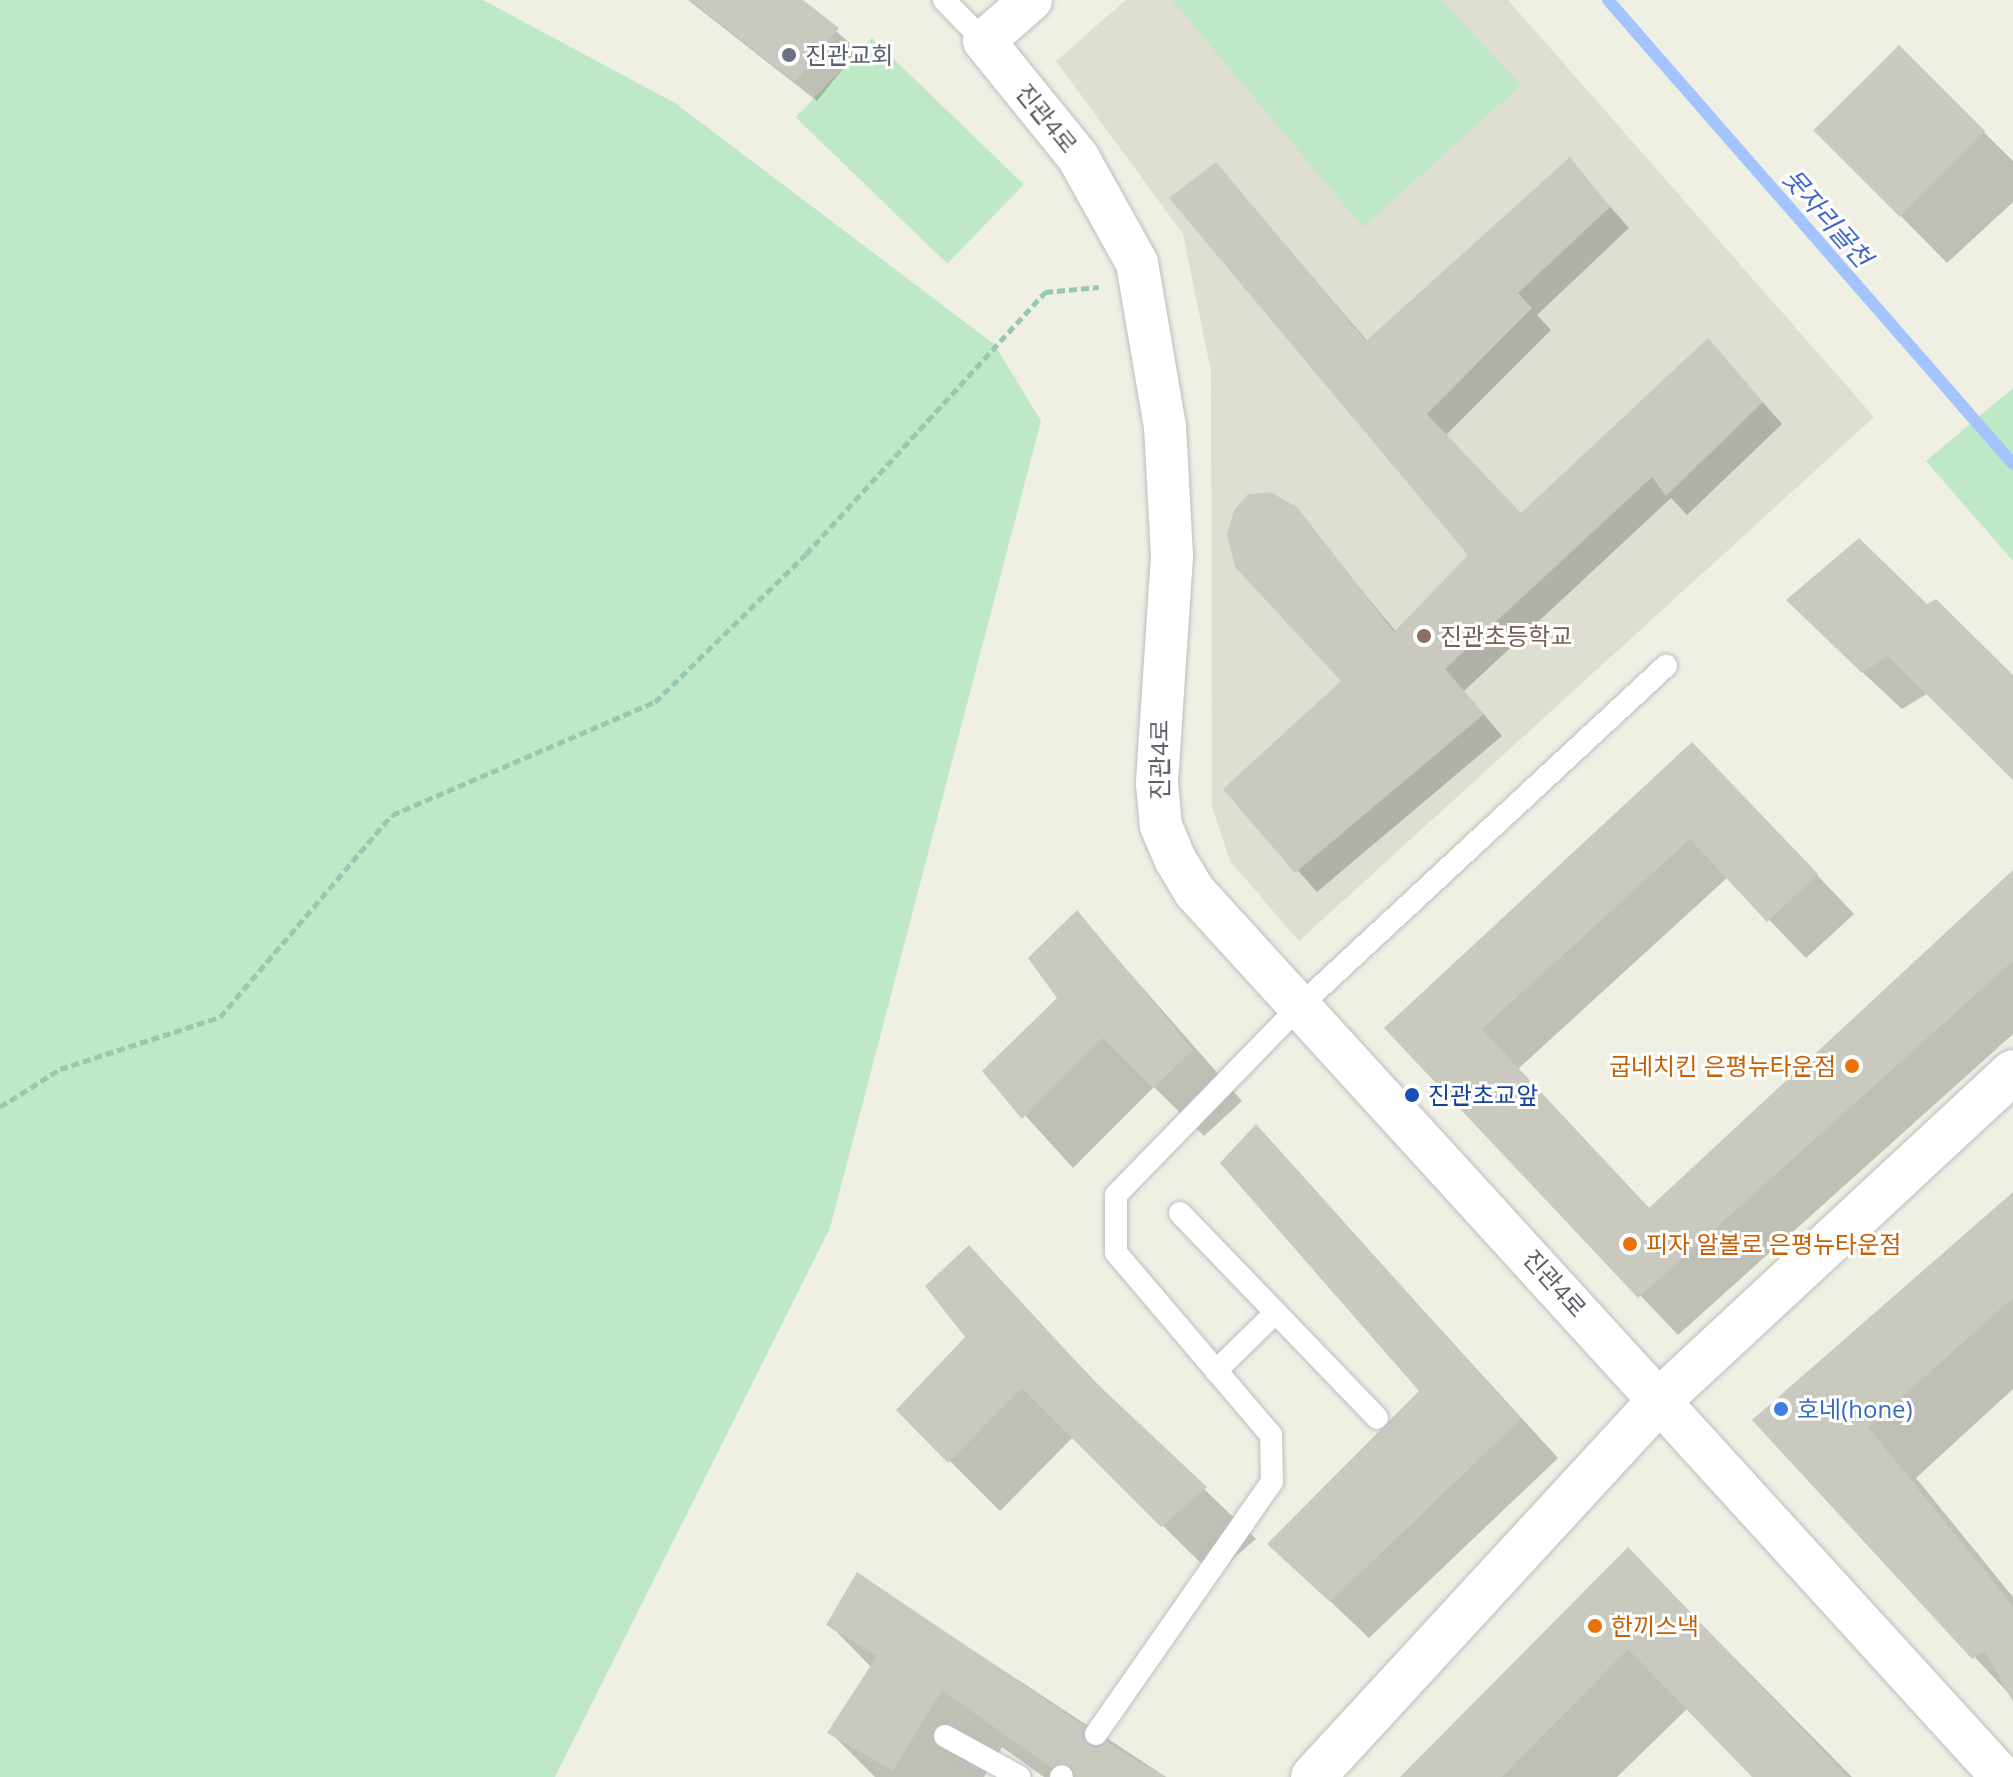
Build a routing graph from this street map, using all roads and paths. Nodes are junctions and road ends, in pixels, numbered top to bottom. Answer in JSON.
{"nodes":[{"id":1,"x":944,"y":0,"type":"edge"},
{"id":2,"x":1031,"y":0,"type":"edge"},
{"id":3,"x":984,"y":41,"type":"junction"},
{"id":4,"x":1111,"y":286,"type":"dead end"},
{"id":5,"x":1666,"y":666,"type":"dead end"},
{"id":6,"x":1302,"y":1004,"type":"junction"},
{"id":7,"x":2013,"y":1072,"type":"edge"},
{"id":8,"x":0,"y":1107,"type":"edge"},
{"id":9,"x":1180,"y":1213,"type":"dead end"},
{"id":10,"x":1274,"y":1314,"type":"junction"},
{"id":11,"x":1216,"y":1371,"type":"junction"},
{"id":12,"x":1661,"y":1399,"type":"junction"},
{"id":13,"x":1377,"y":1418,"type":"dead end"},
{"id":14,"x":1096,"y":1734,"type":"dead end"},
{"id":15,"x":945,"y":1736,"type":"dead end"},
{"id":16,"x":1020,"y":1777,"type":"edge"},
{"id":17,"x":1313,"y":1777,"type":"edge"},
{"id":18,"x":2002,"y":1777,"type":"edge"}],
"edges":[{"from":1,"to":3,"type":"lane","name":"진관4로"},
{"from":2,"to":3,"type":"street"},
{"from":3,"to":6,"type":"street","name":"진관4로"},
{"from":4,"to":8,"type":"path"},
{"from":5,"to":6,"type":"lane"},
{"from":6,"to":11,"type":"lane"},
{"from":6,"to":12,"type":"street","name":"진관4로"},
{"from":7,"to":12,"type":"street"},
{"from":9,"to":10,"type":"lane"},
{"from":10,"to":11,"type":"lane"},
{"from":10,"to":13,"type":"lane"},
{"from":11,"to":14,"type":"lane"},
{"from":12,"to":17,"type":"street"},
{"from":12,"to":18,"type":"street","name":"진관4로"},
{"from":15,"to":16,"type":"lane"}]}
